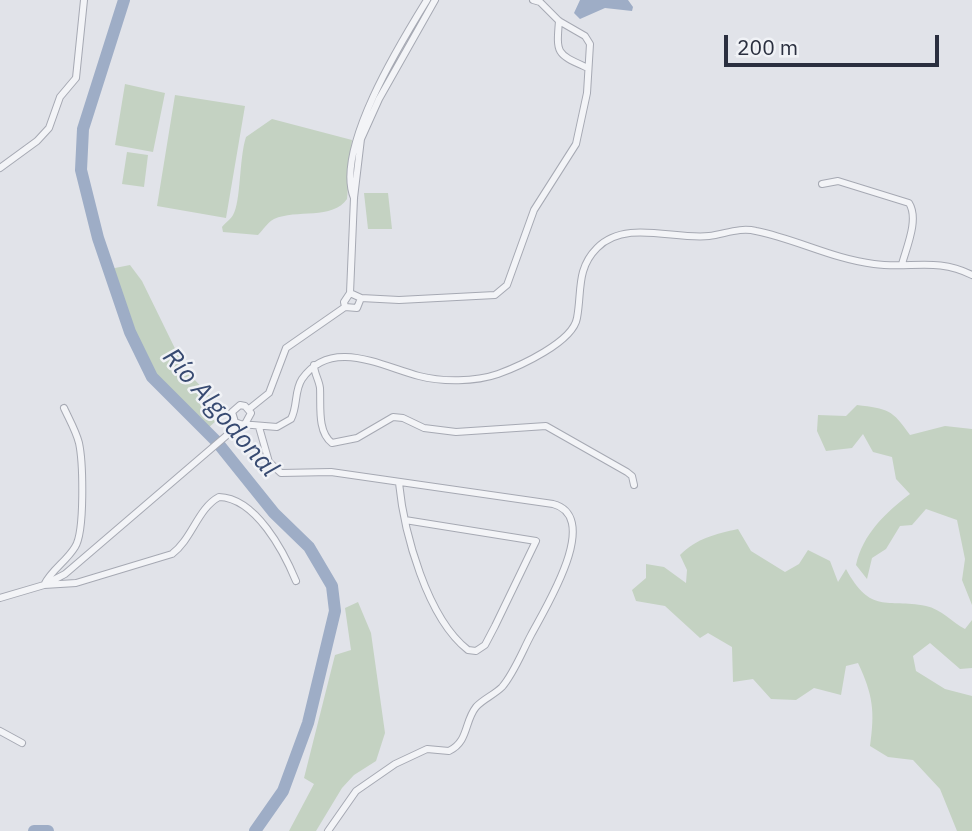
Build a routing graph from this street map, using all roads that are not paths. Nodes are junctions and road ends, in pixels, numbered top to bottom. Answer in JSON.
{"nodes":[{"id":1,"x":83,"y":0,"type":"edge"},
{"id":2,"x":428,"y":0,"type":"edge"},
{"id":3,"x":435,"y":0,"type":"edge"},
{"id":4,"x":538,"y":1,"type":"edge"},
{"id":5,"x":559,"y":21,"type":"junction"},
{"id":6,"x":588,"y":68,"type":"junction"},
{"id":7,"x":368,"y":116,"type":"junction"},
{"id":8,"x":0,"y":168,"type":"edge"},
{"id":9,"x":822,"y":184,"type":"dead end"},
{"id":10,"x":902,"y":264,"type":"junction"},
{"id":11,"x":972,"y":275,"type":"edge"},
{"id":12,"x":350,"y":293,"type":"junction"},
{"id":13,"x":361,"y":298,"type":"junction"},
{"id":14,"x":345,"y":307,"type":"junction"},
{"id":15,"x":314,"y":365,"type":"junction"},
{"id":16,"x":64,"y":408,"type":"dead end"},
{"id":17,"x":249,"y":409,"type":"junction"},
{"id":18,"x":243,"y":424,"type":"junction"},
{"id":19,"x":259,"y":427,"type":"junction"},
{"id":20,"x":399,"y":483,"type":"junction"},
{"id":21,"x":634,"y":485,"type":"dead end"},
{"id":22,"x":405,"y":520,"type":"junction"},
{"id":23,"x":296,"y":581,"type":"dead end"},
{"id":24,"x":44,"y":585,"type":"junction"},
{"id":25,"x":0,"y":598,"type":"edge"},
{"id":26,"x":0,"y":731,"type":"edge"},
{"id":27,"x":22,"y":744,"type":"dead end"},
{"id":28,"x":328,"y":831,"type":"edge"}],
"edges":[{"from":1,"to":8,"type":"street"},
{"from":2,"to":7,"type":"street"},
{"from":3,"to":7,"type":"street"},
{"from":4,"to":5,"type":"street"},
{"from":5,"to":6,"type":"street"},
{"from":5,"to":6,"type":"street"},
{"from":6,"to":13,"type":"street"},
{"from":7,"to":12,"type":"street"},
{"from":9,"to":10,"type":"street"},
{"from":10,"to":11,"type":"street"},
{"from":10,"to":15,"type":"street"},
{"from":12,"to":13,"type":"street"},
{"from":12,"to":14,"type":"street"},
{"from":13,"to":14,"type":"street"},
{"from":14,"to":17,"type":"street"},
{"from":15,"to":19,"type":"street"},
{"from":15,"to":21,"type":"street"},
{"from":16,"to":24,"type":"street"},
{"from":17,"to":18,"type":"street"},
{"from":17,"to":18,"type":"street"},
{"from":18,"to":19,"type":"street"},
{"from":18,"to":24,"type":"street"},
{"from":19,"to":20,"type":"street"},
{"from":20,"to":22,"type":"street"},
{"from":20,"to":28,"type":"street"},
{"from":22,"to":22,"type":"street"},
{"from":23,"to":24,"type":"street"},
{"from":24,"to":25,"type":"street"},
{"from":26,"to":27,"type":"street"}]}
